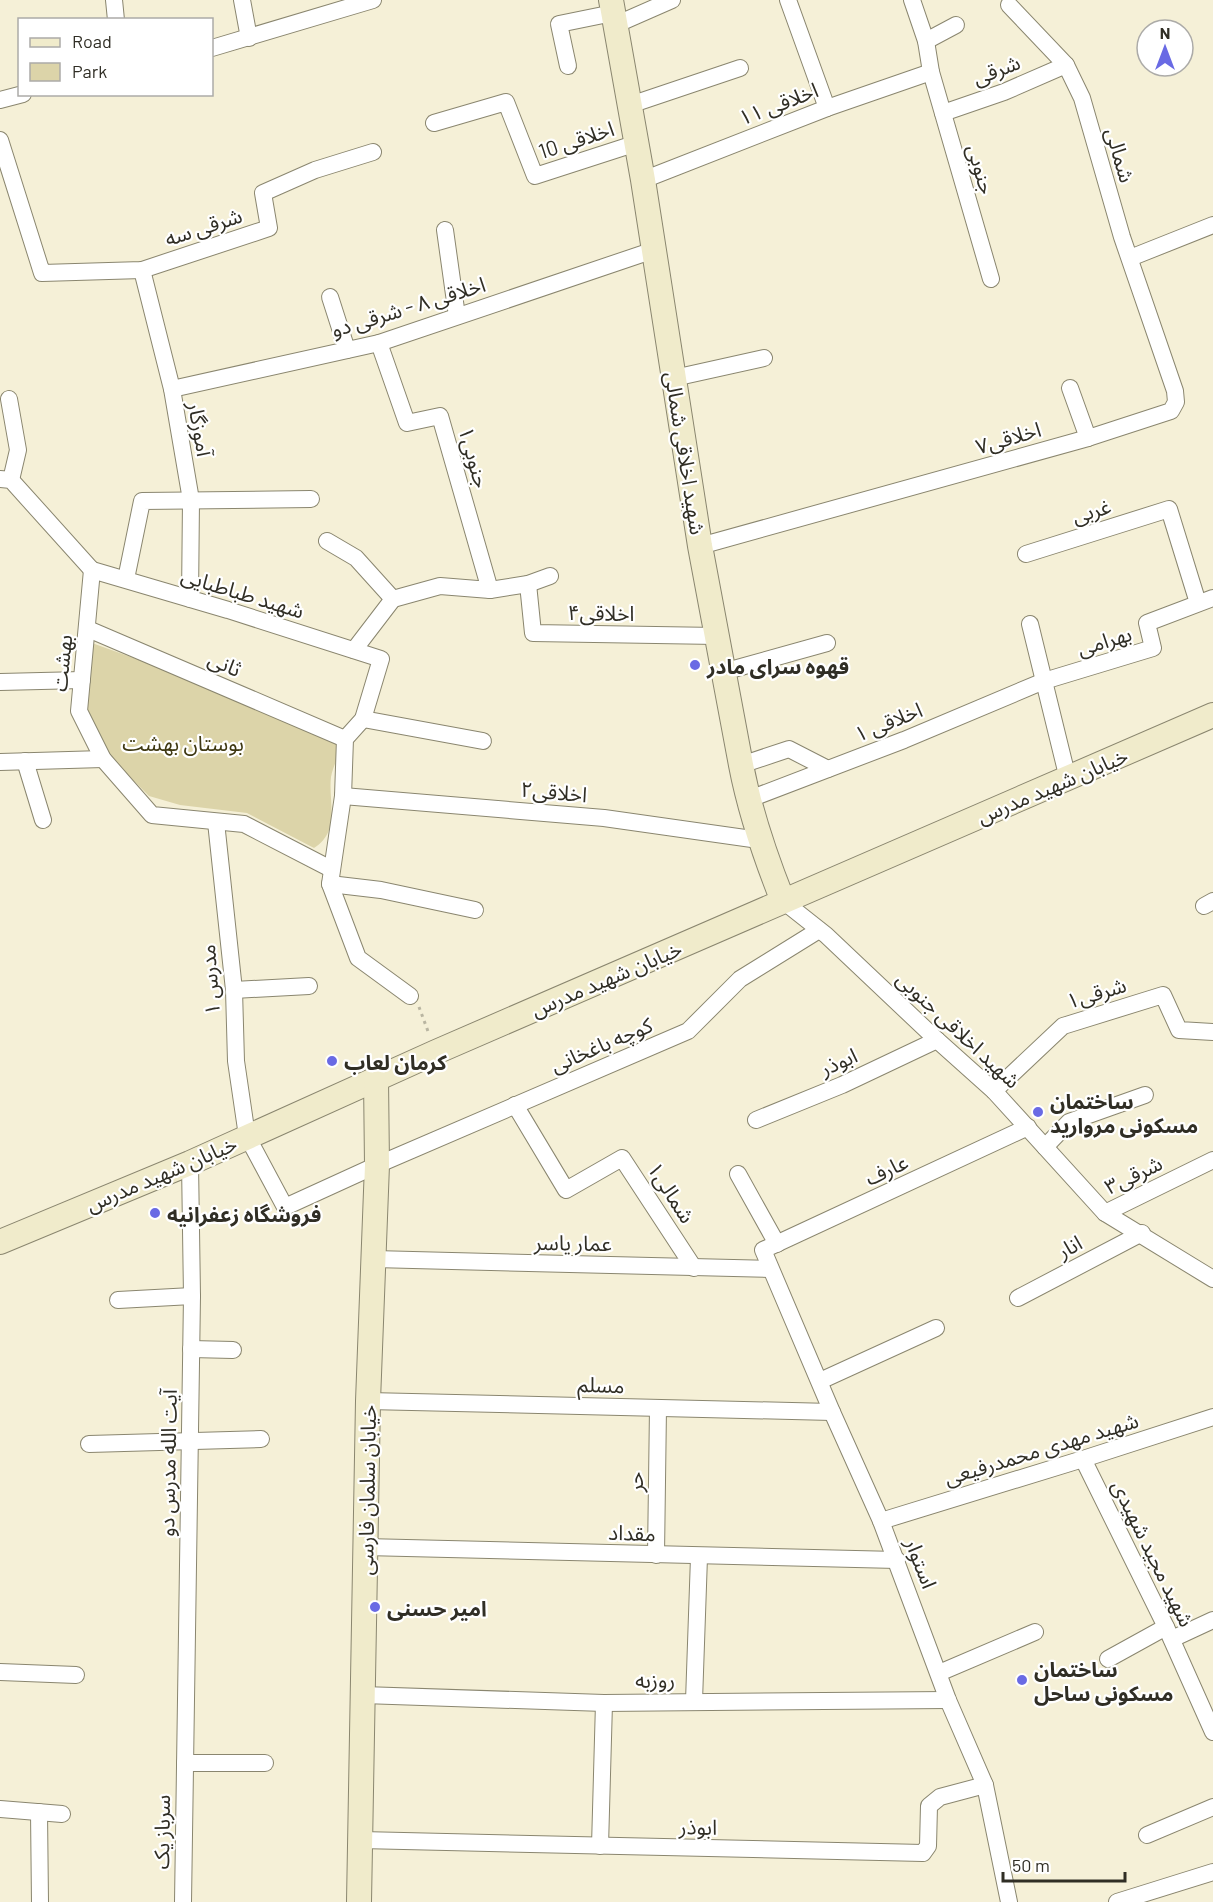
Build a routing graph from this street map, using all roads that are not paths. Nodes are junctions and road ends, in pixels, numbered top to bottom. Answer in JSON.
{"nodes":[{"id":1,"x":114,"y":0,"type":"edge"},
{"id":2,"x":242,"y":0,"type":"edge"},
{"id":3,"x":373,"y":0,"type":"edge"},
{"id":4,"x":672,"y":0,"type":"edge"},
{"id":5,"x":788,"y":0,"type":"edge"},
{"id":6,"x":912,"y":0,"type":"edge"},
{"id":7,"x":1009,"y":5,"type":"dead end"},
{"id":8,"x":613,"y":13,"type":"edge"},
{"id":9,"x":116,"y":18,"type":"edge"},
{"id":10,"x":956,"y":25,"type":"dead end"},
{"id":11,"x":249,"y":38,"type":"junction"},
{"id":12,"x":926,"y":42,"type":"junction"},
{"id":13,"x":213,"y":48,"type":"edge"},
{"id":14,"x":1066,"y":65,"type":"junction"},
{"id":15,"x":568,"y":66,"type":"dead end"},
{"id":16,"x":740,"y":68,"type":"dead end"},
{"id":17,"x":931,"y":72,"type":"junction"},
{"id":18,"x":18,"y":95,"type":"edge"},
{"id":19,"x":0,"y":100,"type":"edge"},
{"id":20,"x":630,"y":105,"type":"junction"},
{"id":21,"x":827,"y":108,"type":"junction"},
{"id":22,"x":943,"y":113,"type":"junction"},
{"id":23,"x":434,"y":123,"type":"dead end"},
{"id":24,"x":0,"y":140,"type":"edge"},
{"id":25,"x":637,"y":143,"type":"junction"},
{"id":26,"x":373,"y":152,"type":"dead end"},
{"id":27,"x":643,"y":180,"type":"junction"},
{"id":28,"x":1213,"y":225,"type":"edge"},
{"id":29,"x":445,"y":230,"type":"dead end"},
{"id":30,"x":654,"y":250,"type":"junction"},
{"id":31,"x":1130,"y":258,"type":"junction"},
{"id":32,"x":142,"y":270,"type":"junction"},
{"id":33,"x":991,"y":279,"type":"dead end"},
{"id":34,"x":330,"y":297,"type":"dead end"},
{"id":35,"x":458,"y":316,"type":"junction"},
{"id":36,"x":380,"y":343,"type":"junction"},
{"id":37,"x":347,"y":350,"type":"junction"},
{"id":38,"x":764,"y":358,"type":"dead end"},
{"id":39,"x":674,"y":378,"type":"junction"},
{"id":40,"x":1070,"y":388,"type":"dead end"},
{"id":41,"x":171,"y":389,"type":"junction"},
{"id":42,"x":9,"y":399,"type":"dead end"},
{"id":43,"x":1088,"y":438,"type":"junction"},
{"id":44,"x":5,"y":479,"type":"edge"},
{"id":45,"x":310,"y":499,"type":"dead end"},
{"id":46,"x":191,"y":500,"type":"junction"},
{"id":47,"x":327,"y":541,"type":"dead end"},
{"id":48,"x":700,"y":546,"type":"junction"},
{"id":49,"x":1026,"y":554,"type":"dead end"},
{"id":50,"x":92,"y":570,"type":"junction"},
{"id":51,"x":550,"y":576,"type":"dead end"},
{"id":52,"x":126,"y":579,"type":"junction"},
{"id":53,"x":528,"y":584,"type":"junction"},
{"id":54,"x":490,"y":590,"type":"junction"},
{"id":55,"x":190,"y":599,"type":"junction"},
{"id":56,"x":393,"y":599,"type":"junction"},
{"id":57,"x":1206,"y":601,"type":"edge"},
{"id":58,"x":1030,"y":624,"type":"dead end"},
{"id":59,"x":88,"y":629,"type":"junction"},
{"id":60,"x":717,"y":636,"type":"junction"},
{"id":61,"x":827,"y":643,"type":"dead end"},
{"id":62,"x":354,"y":650,"type":"junction"},
{"id":63,"x":723,"y":672,"type":"junction"},
{"id":64,"x":82,"y":680,"type":"junction"},
{"id":65,"x":1044,"y":681,"type":"junction"},
{"id":66,"x":0,"y":682,"type":"edge"},
{"id":67,"x":1213,"y":716,"type":"edge"},
{"id":68,"x":363,"y":719,"type":"junction"},
{"id":69,"x":345,"y":739,"type":"junction"},
{"id":70,"x":483,"y":741,"type":"dead end"},
{"id":71,"x":103,"y":759,"type":"junction"},
{"id":72,"x":25,"y":761,"type":"junction"},
{"id":73,"x":0,"y":762,"type":"edge"},
{"id":74,"x":741,"y":765,"type":"junction"},
{"id":75,"x":828,"y":769,"type":"junction"},
{"id":76,"x":1068,"y":779,"type":"junction"},
{"id":77,"x":343,"y":795,"type":"junction"},
{"id":78,"x":747,"y":800,"type":"junction"},
{"id":79,"x":43,"y":820,"type":"dead end"},
{"id":80,"x":216,"y":822,"type":"junction"},
{"id":81,"x":759,"y":840,"type":"junction"},
{"id":82,"x":331,"y":876,"type":"junction"},
{"id":83,"x":783,"y":901,"type":"junction"},
{"id":84,"x":475,"y":910,"type":"dead end"},
{"id":85,"x":819,"y":930,"type":"junction"},
{"id":86,"x":309,"y":986,"type":"dead end"},
{"id":87,"x":234,"y":990,"type":"junction"},
{"id":88,"x":410,"y":996,"type":"road end"},
{"id":89,"x":1213,"y":1032,"type":"edge"},
{"id":90,"x":937,"y":1040,"type":"junction"},
{"id":91,"x":376,"y":1079,"type":"junction"},
{"id":92,"x":994,"y":1091,"type":"junction"},
{"id":93,"x":1145,"y":1095,"type":"dead end"},
{"id":94,"x":515,"y":1106,"type":"junction"},
{"id":95,"x":756,"y":1120,"type":"dead end"},
{"id":96,"x":1028,"y":1127,"type":"junction"},
{"id":97,"x":247,"y":1136,"type":"junction"},
{"id":98,"x":1046,"y":1147,"type":"junction"},
{"id":99,"x":1213,"y":1160,"type":"edge"},
{"id":100,"x":190,"y":1163,"type":"junction"},
{"id":101,"x":377,"y":1165,"type":"junction"},
{"id":102,"x":738,"y":1174,"type":"dead end"},
{"id":103,"x":1105,"y":1212,"type":"junction"},
{"id":104,"x":1142,"y":1233,"type":"junction"},
{"id":105,"x":0,"y":1242,"type":"edge"},
{"id":106,"x":770,"y":1247,"type":"junction"},
{"id":107,"x":374,"y":1259,"type":"junction"},
{"id":108,"x":694,"y":1268,"type":"junction"},
{"id":109,"x":770,"y":1269,"type":"junction"},
{"id":110,"x":1213,"y":1279,"type":"edge"},
{"id":111,"x":192,"y":1296,"type":"junction"},
{"id":112,"x":1018,"y":1298,"type":"dead end"},
{"id":113,"x":118,"y":1300,"type":"dead end"},
{"id":114,"x":936,"y":1328,"type":"dead end"},
{"id":115,"x":191,"y":1349,"type":"junction"},
{"id":116,"x":233,"y":1350,"type":"dead end"},
{"id":117,"x":820,"y":1381,"type":"junction"},
{"id":118,"x":368,"y":1401,"type":"junction"},
{"id":119,"x":658,"y":1408,"type":"junction"},
{"id":120,"x":832,"y":1412,"type":"junction"},
{"id":121,"x":1213,"y":1417,"type":"edge"},
{"id":122,"x":261,"y":1439,"type":"dead end"},
{"id":123,"x":190,"y":1440,"type":"junction"},
{"id":124,"x":89,"y":1444,"type":"dead end"},
{"id":125,"x":1083,"y":1459,"type":"junction"},
{"id":126,"x":881,"y":1521,"type":"junction"},
{"id":127,"x":365,"y":1547,"type":"junction"},
{"id":128,"x":656,"y":1555,"type":"junction"},
{"id":129,"x":699,"y":1557,"type":"junction"},
{"id":130,"x":897,"y":1560,"type":"junction"},
{"id":131,"x":1213,"y":1620,"type":"edge"},
{"id":132,"x":1035,"y":1632,"type":"dead end"},
{"id":133,"x":1169,"y":1633,"type":"junction"},
{"id":134,"x":1108,"y":1659,"type":"dead end"},
{"id":135,"x":0,"y":1672,"type":"edge"},
{"id":136,"x":939,"y":1673,"type":"junction"},
{"id":137,"x":76,"y":1675,"type":"dead end"},
{"id":138,"x":363,"y":1695,"type":"junction"},
{"id":139,"x":948,"y":1700,"type":"junction"},
{"id":140,"x":694,"y":1701,"type":"junction"},
{"id":141,"x":604,"y":1703,"type":"junction"},
{"id":142,"x":1213,"y":1732,"type":"edge"},
{"id":143,"x":185,"y":1763,"type":"junction"},
{"id":144,"x":265,"y":1763,"type":"dead end"},
{"id":145,"x":985,"y":1785,"type":"junction"},
{"id":146,"x":1213,"y":1807,"type":"edge"},
{"id":147,"x":0,"y":1809,"type":"edge"},
{"id":148,"x":39,"y":1812,"type":"junction"},
{"id":149,"x":62,"y":1814,"type":"dead end"},
{"id":150,"x":1147,"y":1835,"type":"dead end"},
{"id":151,"x":361,"y":1840,"type":"junction"},
{"id":152,"x":600,"y":1846,"type":"junction"},
{"id":153,"x":1213,"y":1872,"type":"edge"},
{"id":154,"x":40,"y":1902,"type":"edge"},
{"id":155,"x":183,"y":1902,"type":"edge"},
{"id":156,"x":359,"y":1902,"type":"edge"},
{"id":157,"x":1009,"y":1902,"type":"edge"},
{"id":158,"x":1117,"y":1902,"type":"edge"}],
"edges":[{"from":1,"to":9,"type":"street"},
{"from":2,"to":11,"type":"street"},
{"from":3,"to":11,"type":"street"},
{"from":4,"to":8,"type":"street"},
{"from":5,"to":21,"type":"street"},
{"from":6,"to":12,"type":"street"},
{"from":7,"to":14,"type":"street","name":"شمالی"},
{"from":8,"to":15,"type":"street"},
{"from":8,"to":20,"type":"main road","name":"شهید اخلاقی شمالی"},
{"from":10,"to":12,"type":"street"},
{"from":11,"to":13,"type":"street"},
{"from":12,"to":17,"type":"street"},
{"from":14,"to":22,"type":"street","name":"شرقی"},
{"from":14,"to":31,"type":"street","name":"شمالی"},
{"from":16,"to":20,"type":"street"},
{"from":17,"to":21,"type":"street","name":"اخلاقی ۱۱"},
{"from":17,"to":22,"type":"street","name":"جنوبی"},
{"from":18,"to":19,"type":"street"},
{"from":20,"to":25,"type":"main road","name":"شهید اخلاقی شمالی"},
{"from":21,"to":27,"type":"street","name":"اخلاقی ۱۱"},
{"from":22,"to":33,"type":"street","name":"جنوبی"},
{"from":23,"to":25,"type":"street","name":"اخلاقی 10"},
{"from":24,"to":32,"type":"street"},
{"from":25,"to":27,"type":"main road","name":"شهید اخلاقی شمالی"},
{"from":26,"to":32,"type":"street","name":"شرقی سه"},
{"from":27,"to":30,"type":"main road","name":"شهید اخلاقی شمالی"},
{"from":28,"to":31,"type":"street"},
{"from":29,"to":35,"type":"street"},
{"from":30,"to":35,"type":"street","name":"اخلاقی ۸ - شرقی دو"},
{"from":30,"to":39,"type":"main road","name":"شهید اخلاقی شمالی"},
{"from":31,"to":43,"type":"street","name":"اخلاقی۷"},
{"from":32,"to":41,"type":"street","name":"آموزگار"},
{"from":34,"to":37,"type":"street"},
{"from":35,"to":36,"type":"street","name":"اخلاقی ۸ - شرقی دو"},
{"from":36,"to":37,"type":"street","name":"اخلاقی ۸ - شرقی دو"},
{"from":36,"to":54,"type":"street","name":"جنوبی۱"},
{"from":37,"to":41,"type":"street","name":"اخلاقی ۸ - شرقی دو"},
{"from":38,"to":39,"type":"street"},
{"from":39,"to":48,"type":"main road","name":"شهید اخلاقی شمالی"},
{"from":40,"to":43,"type":"street"},
{"from":41,"to":46,"type":"street","name":"آموزگار"},
{"from":42,"to":44,"type":"street"},
{"from":43,"to":48,"type":"street","name":"اخلاقی۷"},
{"from":44,"to":50,"type":"street"},
{"from":45,"to":46,"type":"street"},
{"from":46,"to":52,"type":"street"},
{"from":46,"to":55,"type":"street","name":"آموزگار"},
{"from":47,"to":56,"type":"street"},
{"from":48,"to":60,"type":"main road","name":"شهید اخلاقی شمالی"},
{"from":49,"to":57,"type":"street","name":"غربی"},
{"from":50,"to":52,"type":"street","name":"شهید طباطبایی"},
{"from":50,"to":59,"type":"street","name":"بهشت"},
{"from":51,"to":53,"type":"street"},
{"from":52,"to":55,"type":"street","name":"شهید طباطبایی"},
{"from":53,"to":54,"type":"street"},
{"from":53,"to":60,"type":"street","name":"اخلاقی۴"},
{"from":54,"to":56,"type":"street"},
{"from":55,"to":62,"type":"street","name":"شهید طباطبایی"},
{"from":56,"to":62,"type":"street"},
{"from":57,"to":65,"type":"street","name":"بهرامی"},
{"from":58,"to":65,"type":"street"},
{"from":59,"to":64,"type":"street","name":"بهشت"},
{"from":59,"to":69,"type":"street","name":"ثانی"},
{"from":60,"to":63,"type":"main road","name":"شهید اخلاقی شمالی"},
{"from":61,"to":63,"type":"street"},
{"from":62,"to":68,"type":"street","name":"شهید طباطبایی"},
{"from":63,"to":74,"type":"main road","name":"شهید اخلاقی شمالی"},
{"from":64,"to":66,"type":"street"},
{"from":64,"to":71,"type":"street","name":"بهشت"},
{"from":65,"to":75,"type":"street","name":"اخلاقی ۱"},
{"from":65,"to":76,"type":"street"},
{"from":67,"to":76,"type":"main road","name":"خیابان شهید مدرس"},
{"from":68,"to":69,"type":"street"},
{"from":68,"to":70,"type":"street"},
{"from":69,"to":77,"type":"street"},
{"from":71,"to":72,"type":"street"},
{"from":71,"to":80,"type":"street","name":"بهشت"},
{"from":72,"to":73,"type":"street"},
{"from":72,"to":79,"type":"street"},
{"from":74,"to":75,"type":"street"},
{"from":74,"to":78,"type":"main road","name":"شهید اخلاقی شمالی"},
{"from":75,"to":78,"type":"street","name":"اخلاقی ۱"},
{"from":76,"to":83,"type":"main road","name":"خیابان شهید مدرس"},
{"from":77,"to":81,"type":"street","name":"اخلاقی۲"},
{"from":77,"to":82,"type":"street"},
{"from":78,"to":81,"type":"main road","name":"شهید اخلاقی شمالی"},
{"from":80,"to":82,"type":"street","name":"بهشت"},
{"from":80,"to":87,"type":"street","name":"مدرس ۱"},
{"from":81,"to":83,"type":"main road","name":"شهید اخلاقی شمالی"},
{"from":82,"to":84,"type":"street"},
{"from":82,"to":88,"type":"street"},
{"from":83,"to":85,"type":"street","name":"شهید اخلاقی جنوبی"},
{"from":83,"to":91,"type":"main road","name":"خیابان شهید مدرس"},
{"from":85,"to":90,"type":"street","name":"شهید اخلاقی جنوبی"},
{"from":85,"to":94,"type":"street","name":"کوچه باغخانی"},
{"from":86,"to":87,"type":"street"},
{"from":87,"to":97,"type":"street","name":"مدرس ۱"},
{"from":89,"to":92,"type":"street","name":"شرقی۱"},
{"from":90,"to":92,"type":"street","name":"شهید اخلاقی جنوبی"},
{"from":90,"to":95,"type":"street","name":"ابوذر"},
{"from":91,"to":97,"type":"main road","name":"خیابان شهید مدرس"},
{"from":91,"to":101,"type":"main road","name":"خیابان سلمان فارسی"},
{"from":92,"to":96,"type":"street","name":"شهید اخلاقی جنوبی"},
{"from":93,"to":98,"type":"street"},
{"from":94,"to":101,"type":"street","name":"کوچه باغخانی"},
{"from":94,"to":108,"type":"street","name":"شمالی۱"},
{"from":96,"to":98,"type":"street","name":"شهید اخلاقی جنوبی"},
{"from":96,"to":106,"type":"street","name":"عارف"},
{"from":97,"to":100,"type":"main road","name":"خیابان شهید مدرس"},
{"from":97,"to":101,"type":"street","name":"مدرس ۱"},
{"from":98,"to":103,"type":"street","name":"شهید اخلاقی جنوبی"},
{"from":99,"to":103,"type":"street","name":"شرقی۳"},
{"from":100,"to":105,"type":"main road","name":"خیابان شهید مدرس"},
{"from":100,"to":111,"type":"street","name":"آیت الله مدرس دو"},
{"from":101,"to":107,"type":"main road","name":"خیابان سلمان فارسی"},
{"from":102,"to":106,"type":"street","name":"استوار"},
{"from":103,"to":104,"type":"street","name":"شهید اخلاقی جنوبی"},
{"from":104,"to":110,"type":"street","name":"شهید اخلاقی جنوبی"},
{"from":104,"to":112,"type":"street","name":"انار"},
{"from":106,"to":109,"type":"street","name":"استوار"},
{"from":107,"to":108,"type":"street","name":"عمار یاسر"},
{"from":107,"to":118,"type":"main road","name":"خیابان سلمان فارسی"},
{"from":108,"to":109,"type":"street","name":"عمار یاسر"},
{"from":109,"to":117,"type":"street","name":"استوار"},
{"from":111,"to":113,"type":"street"},
{"from":111,"to":115,"type":"street","name":"آیت الله مدرس دو"},
{"from":114,"to":117,"type":"street"},
{"from":115,"to":116,"type":"street"},
{"from":115,"to":123,"type":"street","name":"آیت الله مدرس دو"},
{"from":117,"to":120,"type":"street","name":"استوار"},
{"from":118,"to":119,"type":"street","name":"مسلم"},
{"from":118,"to":127,"type":"main road","name":"خیابان سلمان فارسی"},
{"from":119,"to":120,"type":"street","name":"مسلم"},
{"from":119,"to":128,"type":"street","name":"حر"},
{"from":120,"to":126,"type":"street","name":"استوار"},
{"from":121,"to":125,"type":"street","name":"شهید مهدی محمدرفیعی"},
{"from":122,"to":123,"type":"street"},
{"from":123,"to":124,"type":"street"},
{"from":123,"to":143,"type":"street","name":"آیت الله مدرس دو"},
{"from":125,"to":126,"type":"street","name":"شهید مهدی محمدرفیعی"},
{"from":125,"to":133,"type":"street","name":"شهید مجید شهیدی"},
{"from":126,"to":130,"type":"street","name":"استوار"},
{"from":127,"to":128,"type":"street","name":"مقداد"},
{"from":127,"to":138,"type":"main road","name":"خیابان سلمان فارسی"},
{"from":128,"to":129,"type":"street","name":"مقداد"},
{"from":129,"to":130,"type":"street","name":"مقداد"},
{"from":129,"to":140,"type":"street"},
{"from":130,"to":136,"type":"street","name":"استوار"},
{"from":131,"to":133,"type":"street"},
{"from":132,"to":136,"type":"street"},
{"from":133,"to":134,"type":"street"},
{"from":133,"to":142,"type":"street","name":"شهید مجید شهیدی"},
{"from":135,"to":137,"type":"street"},
{"from":136,"to":139,"type":"street","name":"استوار"},
{"from":138,"to":141,"type":"street","name":"روزبه"},
{"from":138,"to":151,"type":"main road","name":"خیابان سلمان فارسی"},
{"from":139,"to":140,"type":"street","name":"روزبه"},
{"from":139,"to":145,"type":"street","name":"استوار"},
{"from":140,"to":141,"type":"street","name":"روزبه"},
{"from":141,"to":152,"type":"street"},
{"from":143,"to":144,"type":"street"},
{"from":143,"to":155,"type":"street","name":"سرباز یک"},
{"from":145,"to":152,"type":"street","name":"ابوذر"},
{"from":145,"to":157,"type":"street","name":"استوار"},
{"from":146,"to":150,"type":"street"},
{"from":147,"to":148,"type":"street"},
{"from":148,"to":149,"type":"street"},
{"from":148,"to":154,"type":"street"},
{"from":151,"to":152,"type":"street","name":"ابوذر"},
{"from":151,"to":156,"type":"main road","name":"خیابان سلمان فارسی"},
{"from":153,"to":158,"type":"street"}]}
